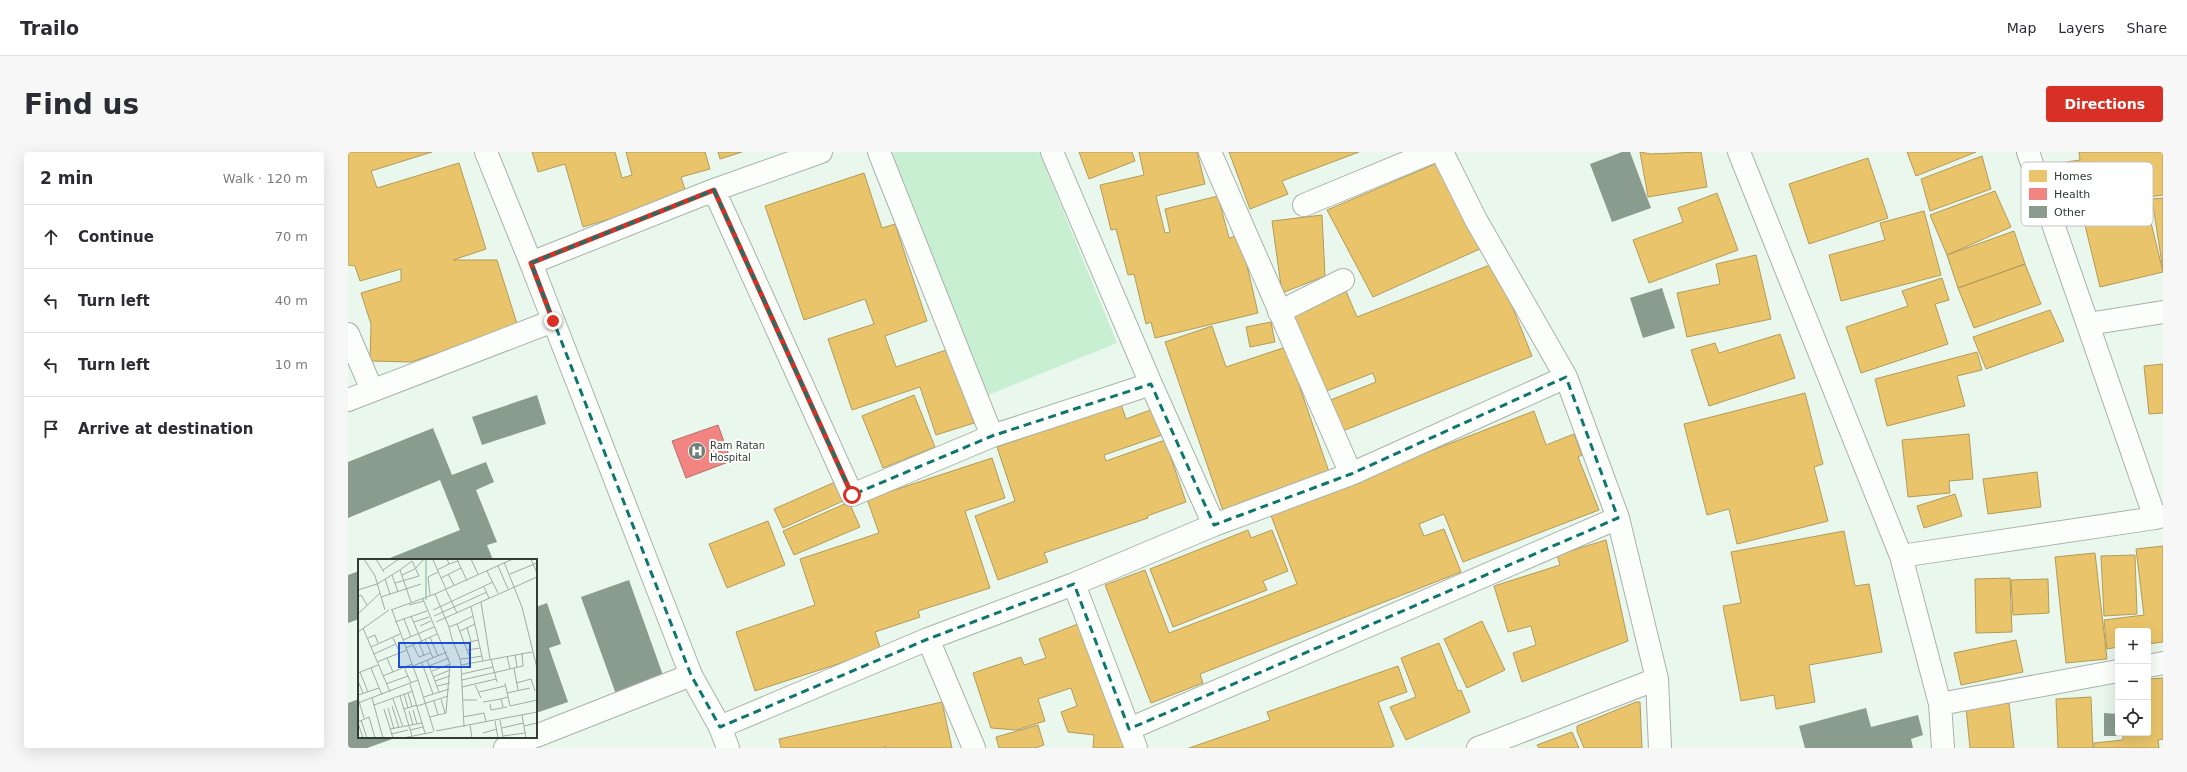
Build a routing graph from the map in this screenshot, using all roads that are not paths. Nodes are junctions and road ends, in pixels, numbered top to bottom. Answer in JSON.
{"nodes":[{"id":1,"x":486,"y":152,"type":"edge"},
{"id":2,"x":821,"y":152,"type":"edge"},
{"id":3,"x":879,"y":152,"type":"edge"},
{"id":4,"x":1052,"y":152,"type":"edge"},
{"id":5,"x":1210,"y":152,"type":"edge"},
{"id":6,"x":1432,"y":152,"type":"edge"},
{"id":7,"x":1442,"y":152,"type":"edge"},
{"id":8,"x":1739,"y":152,"type":"edge"},
{"id":9,"x":2028,"y":152,"type":"edge"},
{"id":10,"x":2031,"y":162,"type":"edge"},
{"id":11,"x":714,"y":190,"type":"junction"},
{"id":12,"x":1304,"y":205,"type":"dead end"},
{"id":13,"x":2054,"y":226,"type":"edge"},
{"id":14,"x":531,"y":263,"type":"junction"},
{"id":15,"x":1343,"y":280,"type":"dead end"},
{"id":16,"x":1279,"y":312,"type":"junction"},
{"id":17,"x":2163,"y":312,"type":"edge"},
{"id":18,"x":553,"y":321,"type":"junction"},
{"id":19,"x":2088,"y":324,"type":"junction"},
{"id":20,"x":348,"y":334,"type":"edge"},
{"id":21,"x":1566,"y":377,"type":"junction"},
{"id":22,"x":1151,"y":384,"type":"junction"},
{"id":23,"x":372,"y":390,"type":"junction"},
{"id":24,"x":348,"y":400,"type":"edge"},
{"id":25,"x":992,"y":436,"type":"junction"},
{"id":26,"x":1351,"y":474,"type":"junction"},
{"id":27,"x":2159,"y":517,"type":"edge"},
{"id":28,"x":1618,"y":518,"type":"junction"},
{"id":29,"x":1214,"y":525,"type":"junction"},
{"id":30,"x":1901,"y":556,"type":"junction"},
{"id":31,"x":1074,"y":584,"type":"junction"},
{"id":32,"x":928,"y":639,"type":"junction"},
{"id":33,"x":2163,"y":663,"type":"edge"},
{"id":34,"x":2151,"y":665,"type":"edge"},
{"id":35,"x":2115,"y":672,"type":"edge"},
{"id":36,"x":691,"y":675,"type":"junction"},
{"id":37,"x":1657,"y":679,"type":"junction"},
{"id":38,"x":1940,"y":704,"type":"junction"},
{"id":39,"x":720,"y":727,"type":"junction"},
{"id":40,"x":537,"y":736,"type":"edge"},
{"id":41,"x":530,"y":738,"type":"edge"},
{"id":42,"x":1132,"y":739,"type":"edge"},
{"id":43,"x":505,"y":748,"type":"edge"},
{"id":44,"x":728,"y":748,"type":"edge"},
{"id":45,"x":974,"y":748,"type":"edge"},
{"id":46,"x":1478,"y":748,"type":"edge"},
{"id":47,"x":1660,"y":748,"type":"edge"},
{"id":48,"x":1943,"y":748,"type":"edge"}],
"edges":[{"from":1,"to":14,"type":"street"},
{"from":2,"to":11,"type":"street"},
{"from":3,"to":25,"type":"street"},
{"from":4,"to":22,"type":"street"},
{"from":5,"to":16,"type":"street"},
{"from":6,"to":12,"type":"street"},
{"from":7,"to":21,"type":"street"},
{"from":8,"to":30,"type":"street"},
{"from":9,"to":10,"type":"street"},
{"from":11,"to":14,"type":"street"},
{"from":11,"to":25,"type":"street"},
{"from":13,"to":19,"type":"street"},
{"from":14,"to":18,"type":"street"},
{"from":15,"to":16,"type":"street"},
{"from":16,"to":26,"type":"street"},
{"from":17,"to":19,"type":"street"},
{"from":18,"to":23,"type":"street"},
{"from":18,"to":36,"type":"street"},
{"from":19,"to":27,"type":"street"},
{"from":20,"to":23,"type":"street"},
{"from":21,"to":26,"type":"street"},
{"from":21,"to":28,"type":"street"},
{"from":22,"to":25,"type":"street"},
{"from":22,"to":29,"type":"street"},
{"from":23,"to":24,"type":"street"},
{"from":26,"to":29,"type":"street"},
{"from":27,"to":30,"type":"street"},
{"from":28,"to":37,"type":"street"},
{"from":28,"to":42,"type":"street"},
{"from":29,"to":31,"type":"street"},
{"from":30,"to":38,"type":"street"},
{"from":31,"to":32,"type":"street"},
{"from":31,"to":42,"type":"street"},
{"from":32,"to":39,"type":"street"},
{"from":32,"to":45,"type":"street"},
{"from":33,"to":34,"type":"street"},
{"from":35,"to":38,"type":"street"},
{"from":36,"to":39,"type":"street"},
{"from":36,"to":40,"type":"street"},
{"from":37,"to":46,"type":"street"},
{"from":37,"to":47,"type":"street"},
{"from":38,"to":48,"type":"street"},
{"from":39,"to":44,"type":"street"},
{"from":41,"to":43,"type":"street"}]}
